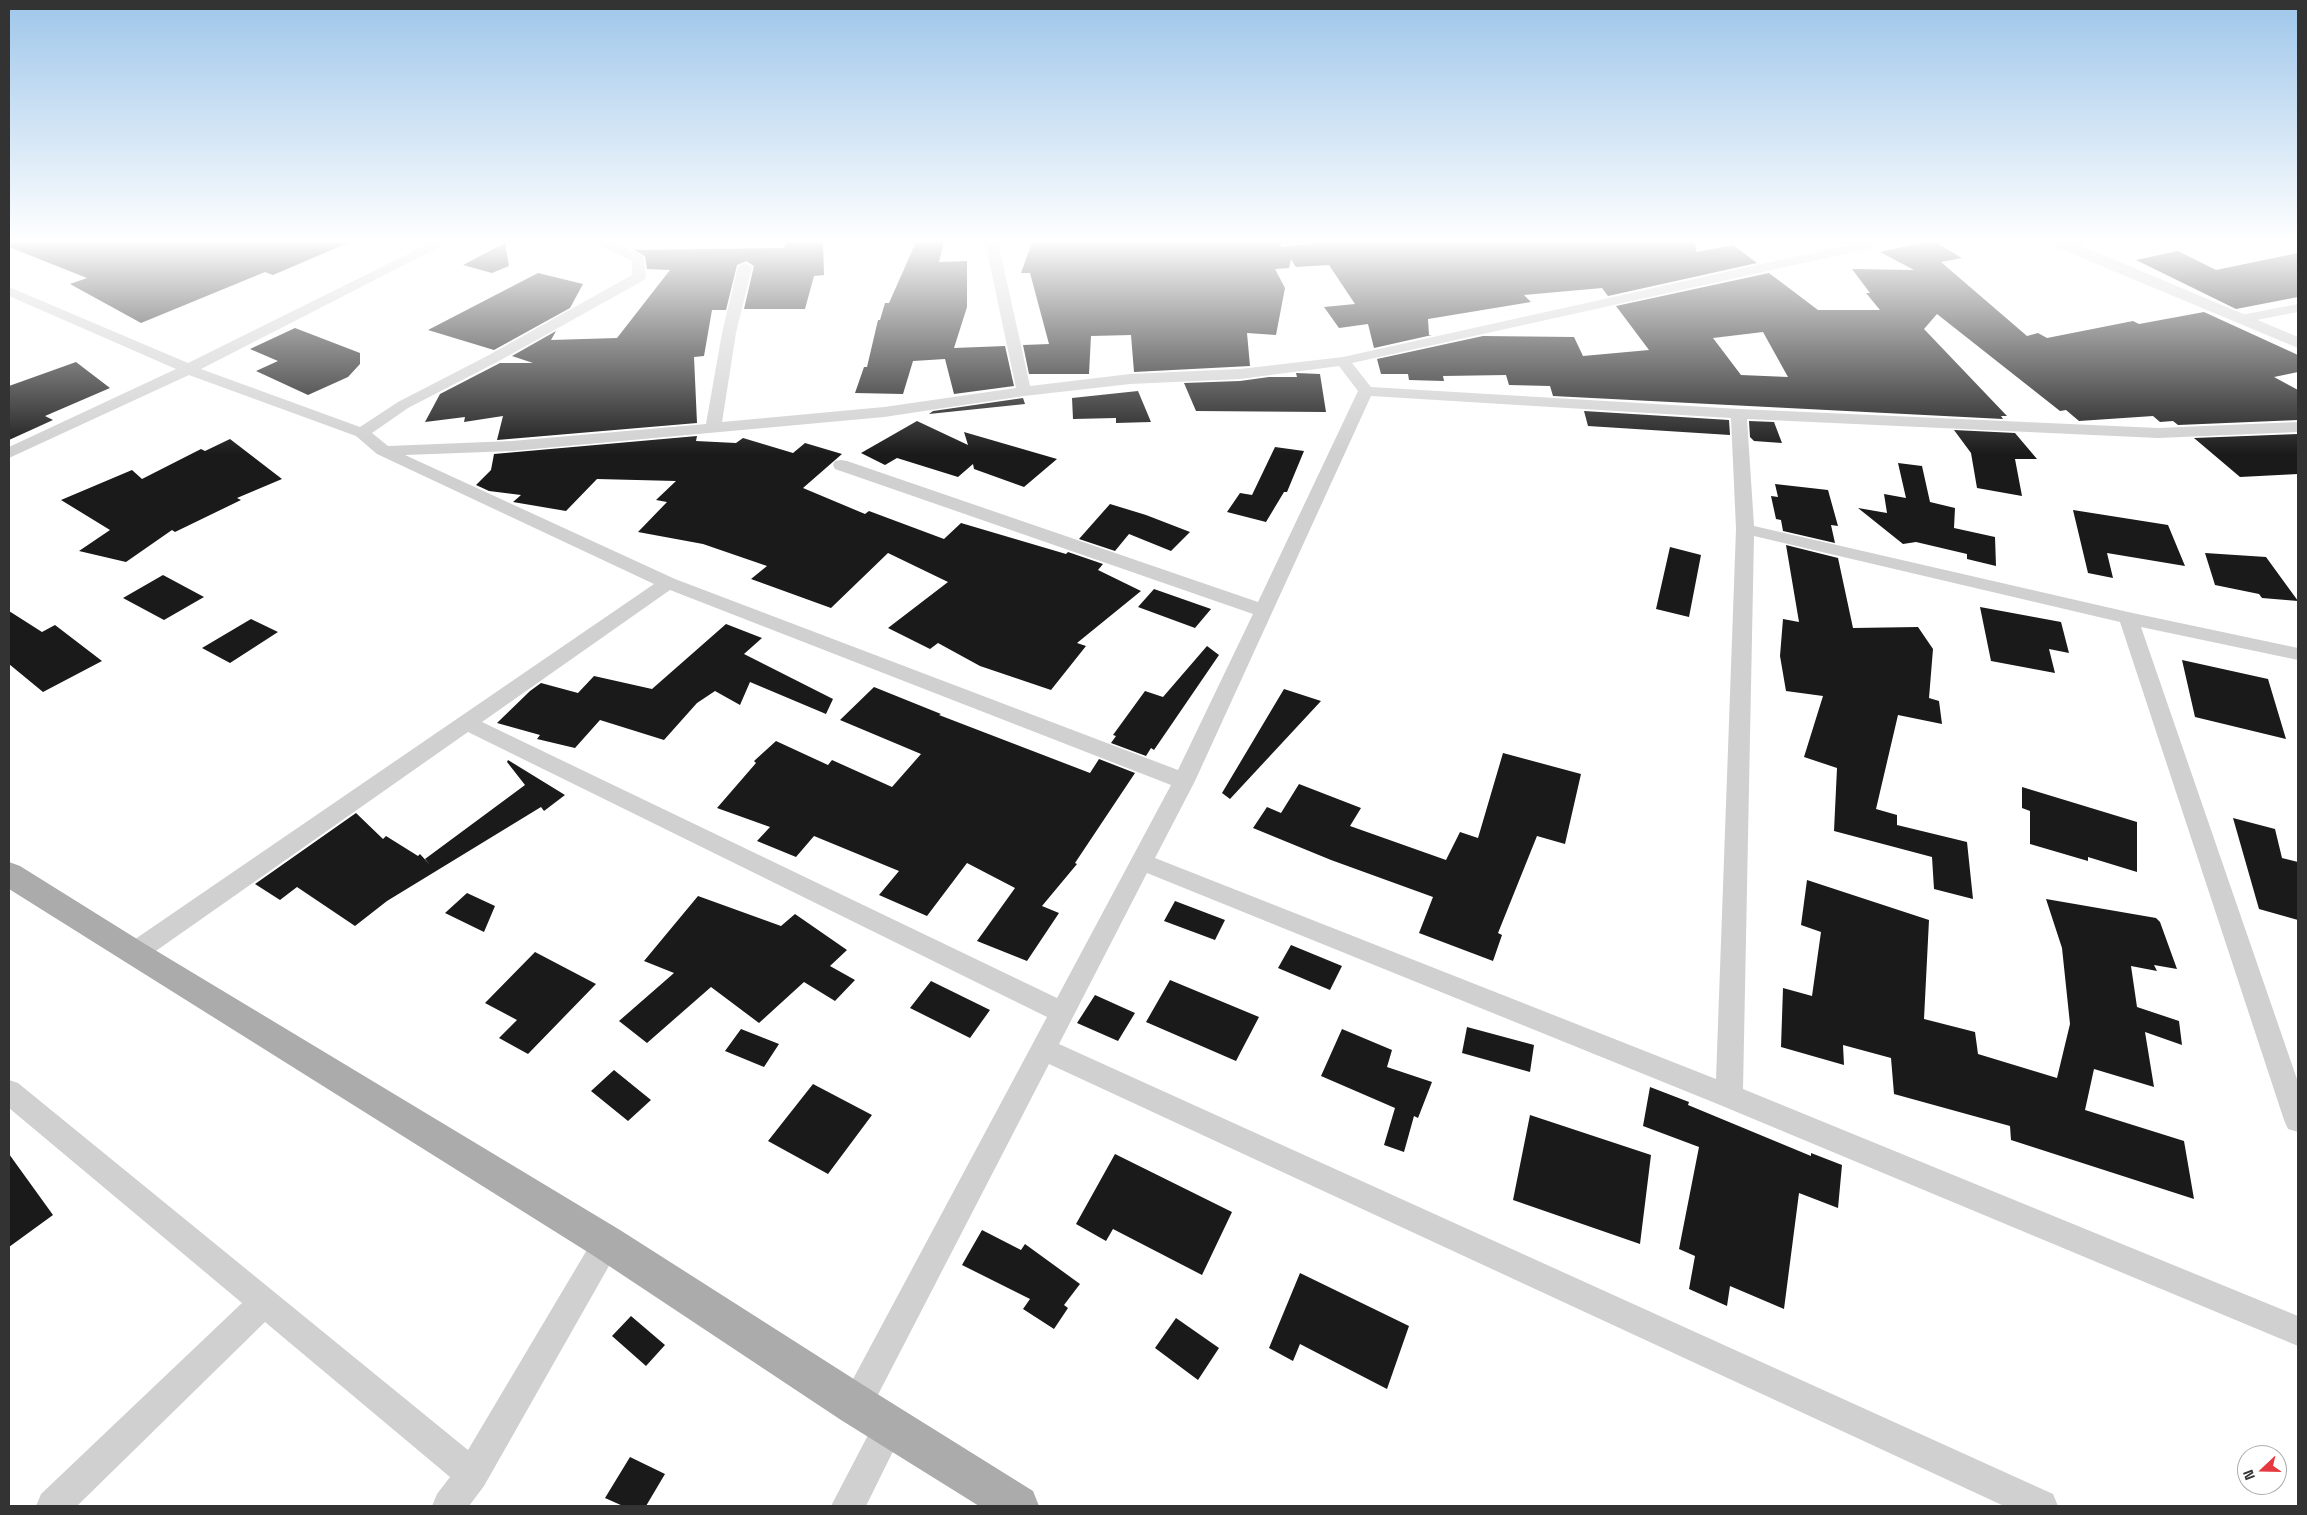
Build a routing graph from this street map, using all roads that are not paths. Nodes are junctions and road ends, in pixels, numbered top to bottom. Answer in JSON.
{"nodes":[{"id":1,"x":59,"y":313,"type":"edge"},
{"id":2,"x":302,"y":313,"type":"edge"},
{"id":3,"x":575,"y":313,"type":"edge"},
{"id":4,"x":734,"y":313,"type":"edge"},
{"id":5,"x":1007,"y":313,"type":"edge"},
{"id":6,"x":1561,"y":313,"type":"edge"},
{"id":7,"x":2226,"y":313,"type":"edge"},
{"id":8,"x":2274,"y":313,"type":"edge"},
{"id":9,"x":2241,"y":319,"type":"junction"},
{"id":10,"x":2298,"y":343,"type":"edge"},
{"id":11,"x":1343,"y":361,"type":"junction"},
{"id":12,"x":190,"y":369,"type":"junction"},
{"id":13,"x":1024,"y":391,"type":"junction"},
{"id":14,"x":1366,"y":392,"type":"junction"},
{"id":15,"x":1739,"y":414,"type":"junction"},
{"id":16,"x":713,"y":427,"type":"junction"},
{"id":17,"x":2298,"y":427,"type":"edge"},
{"id":18,"x":362,"y":433,"type":"junction"},
{"id":19,"x":383,"y":451,"type":"junction"},
{"id":20,"x":9,"y":453,"type":"edge"},
{"id":21,"x":841,"y":465,"type":"dead end"},
{"id":22,"x":1745,"y":529,"type":"junction"},
{"id":23,"x":668,"y":583,"type":"junction"},
{"id":24,"x":1264,"y":611,"type":"junction"},
{"id":25,"x":2128,"y":618,"type":"junction"},
{"id":26,"x":2298,"y":654,"type":"edge"},
{"id":27,"x":467,"y":723,"type":"junction"},
{"id":28,"x":1184,"y":781,"type":"junction"},
{"id":29,"x":1140,"y":861,"type":"junction"},
{"id":30,"x":9,"y":874,"type":"edge"},
{"id":31,"x":134,"y":953,"type":"junction"},
{"id":32,"x":1061,"y":1012,"type":"junction"},
{"id":33,"x":1042,"y":1049,"type":"junction"},
{"id":34,"x":1728,"y":1096,"type":"junction"},
{"id":35,"x":13,"y":1101,"type":"edge"},
{"id":36,"x":2298,"y":1120,"type":"edge"},
{"id":37,"x":607,"y":1243,"type":"junction"},
{"id":38,"x":263,"y":1303,"type":"junction"},
{"id":39,"x":2298,"y":1332,"type":"edge"},
{"id":40,"x":856,"y":1405,"type":"junction"},
{"id":41,"x":890,"y":1425,"type":"junction"},
{"id":42,"x":472,"y":1474,"type":"junction"},
{"id":43,"x":53,"y":1506,"type":"edge"},
{"id":44,"x":449,"y":1506,"type":"edge"},
{"id":45,"x":848,"y":1506,"type":"edge"},
{"id":46,"x":1018,"y":1506,"type":"edge"},
{"id":47,"x":2041,"y":1506,"type":"edge"}],
"edges":[{"from":1,"to":12,"type":"street"},
{"from":2,"to":12,"type":"street"},
{"from":3,"to":18,"type":"street"},
{"from":4,"to":16,"type":"street"},
{"from":5,"to":13,"type":"street"},
{"from":6,"to":11,"type":"street"},
{"from":7,"to":9,"type":"street"},
{"from":8,"to":9,"type":"street"},
{"from":9,"to":10,"type":"street"},
{"from":11,"to":13,"type":"street"},
{"from":11,"to":14,"type":"street"},
{"from":12,"to":18,"type":"street"},
{"from":12,"to":20,"type":"street"},
{"from":13,"to":16,"type":"street"},
{"from":14,"to":15,"type":"street"},
{"from":14,"to":24,"type":"street"},
{"from":15,"to":17,"type":"street"},
{"from":15,"to":22,"type":"street"},
{"from":16,"to":19,"type":"street"},
{"from":18,"to":19,"type":"street"},
{"from":19,"to":23,"type":"street"},
{"from":21,"to":24,"type":"street"},
{"from":22,"to":25,"type":"street"},
{"from":22,"to":34,"type":"street"},
{"from":23,"to":27,"type":"street"},
{"from":23,"to":28,"type":"street"},
{"from":24,"to":28,"type":"street"},
{"from":25,"to":26,"type":"street"},
{"from":25,"to":36,"type":"street"},
{"from":27,"to":31,"type":"street"},
{"from":27,"to":32,"type":"street"},
{"from":28,"to":29,"type":"street"},
{"from":29,"to":32,"type":"street"},
{"from":29,"to":34,"type":"street"},
{"from":30,"to":31,"type":"main road"},
{"from":31,"to":37,"type":"main road"},
{"from":32,"to":33,"type":"street"},
{"from":33,"to":40,"type":"street"},
{"from":33,"to":47,"type":"street"},
{"from":34,"to":39,"type":"street"},
{"from":35,"to":38,"type":"street"},
{"from":37,"to":40,"type":"main road"},
{"from":37,"to":42,"type":"street"},
{"from":38,"to":42,"type":"street"},
{"from":38,"to":43,"type":"street"},
{"from":40,"to":41,"type":"main road"},
{"from":41,"to":45,"type":"street"},
{"from":41,"to":46,"type":"main road"},
{"from":42,"to":44,"type":"street"}]}
